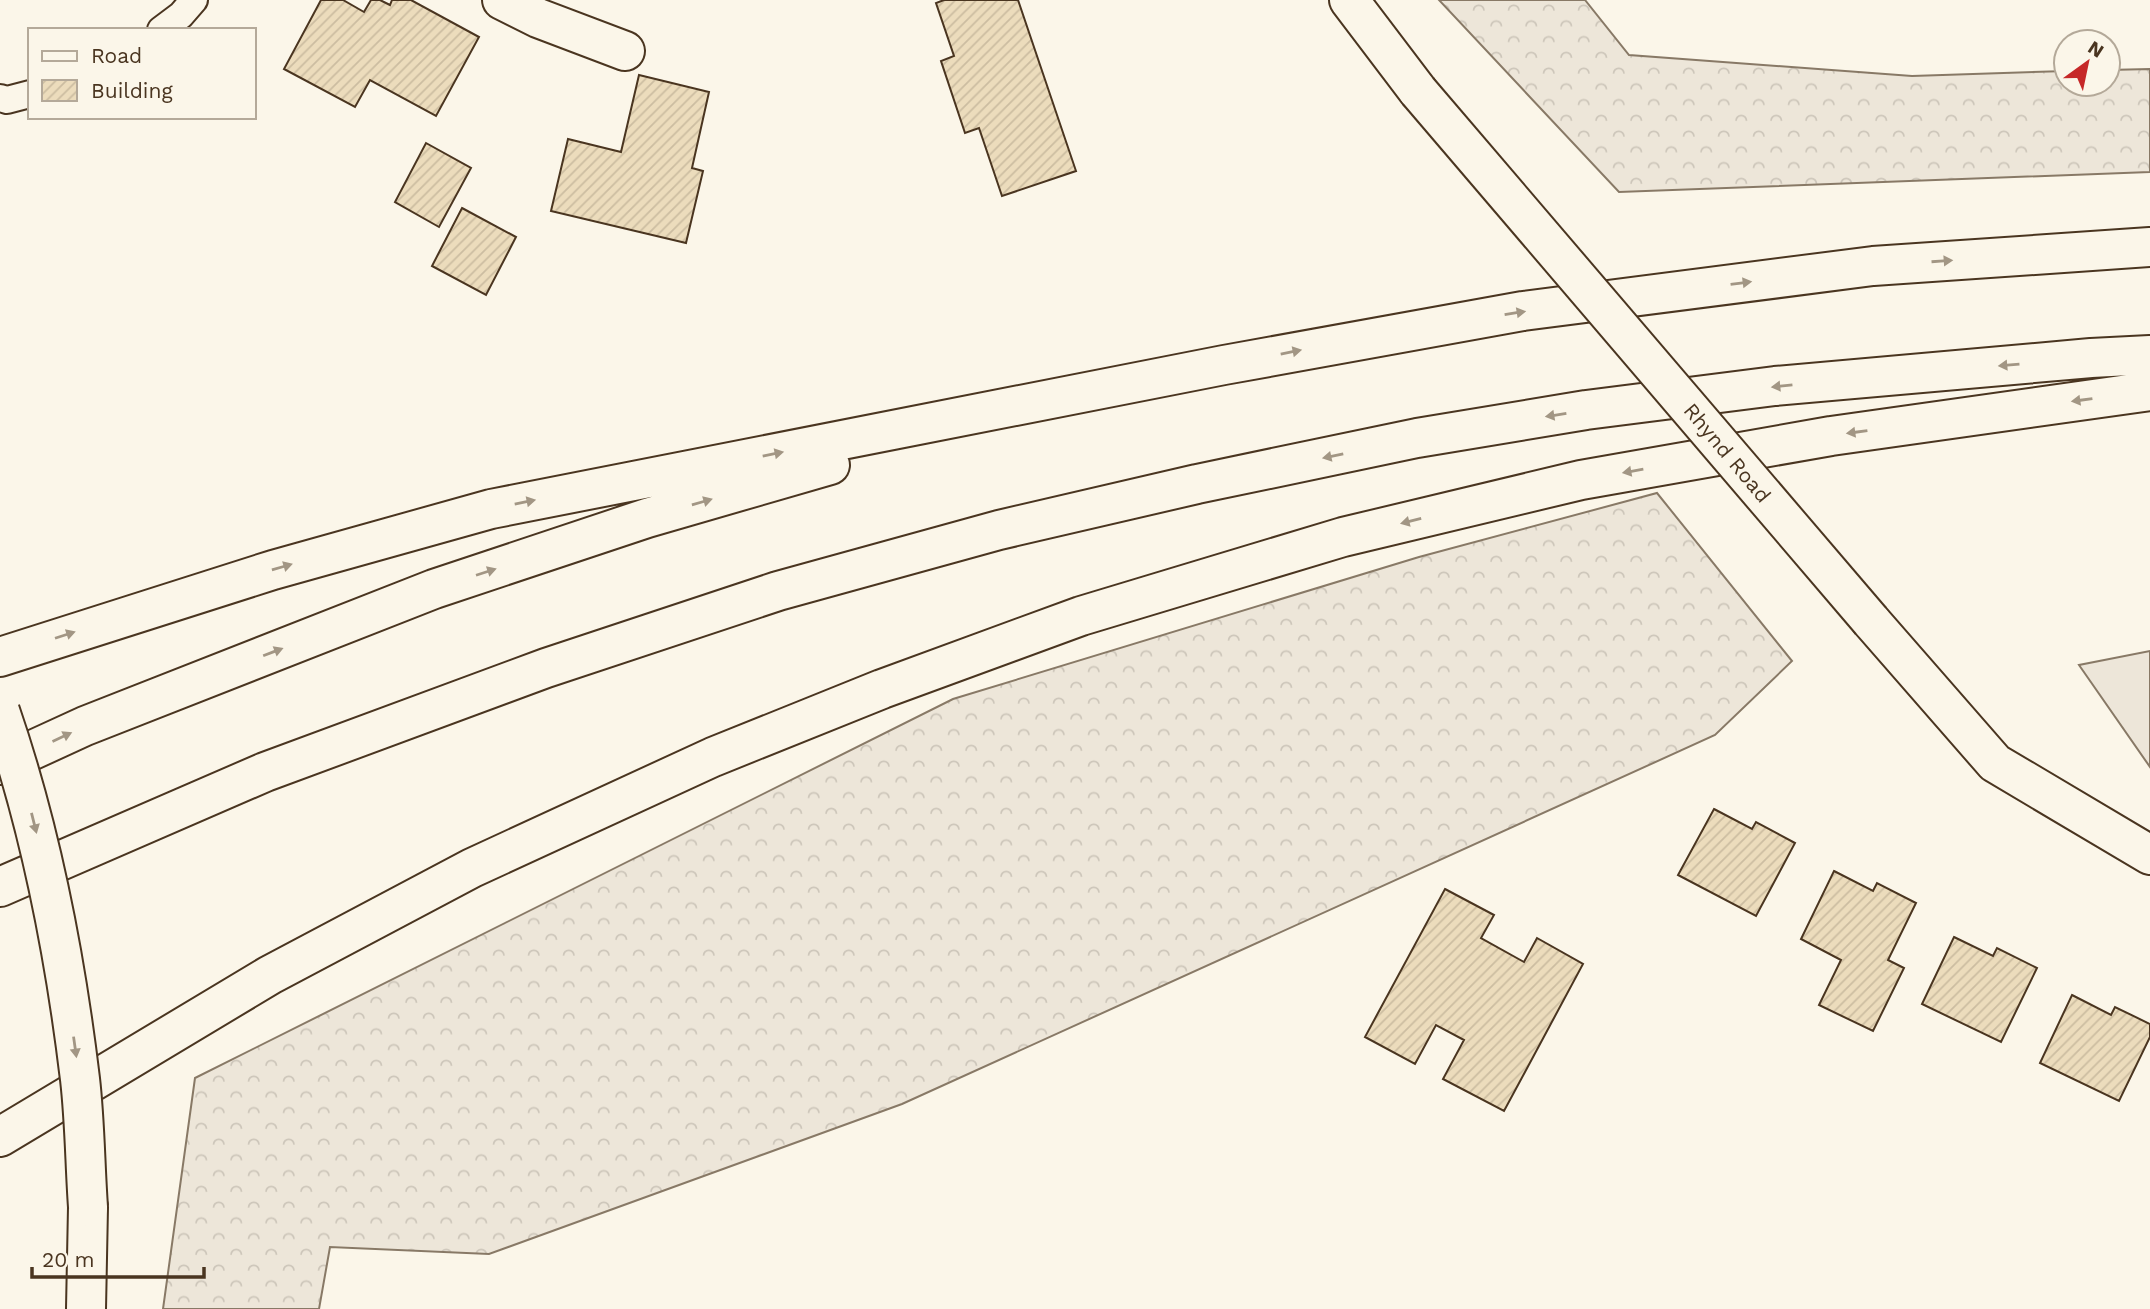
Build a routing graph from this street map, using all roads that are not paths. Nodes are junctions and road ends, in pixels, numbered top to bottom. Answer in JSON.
{"nodes":[{"id":1,"x":194,"y":0,"type":"edge"},
{"id":2,"x":502,"y":0,"type":"edge"},
{"id":3,"x":1349,"y":0,"type":"edge"},
{"id":4,"x":164,"y":28,"type":"edge"},
{"id":5,"x":625,"y":51,"type":"dead end"},
{"id":6,"x":28,"y":95,"type":"edge"},
{"id":7,"x":0,"y":98,"type":"edge"},
{"id":8,"x":2150,"y":247,"type":"edge"},
{"id":9,"x":2150,"y":355,"type":"edge"},
{"id":10,"x":1224,"y":365,"type":"junction"},
{"id":11,"x":2150,"y":391,"type":"edge"},
{"id":12,"x":0,"y":657,"type":"edge"},
{"id":13,"x":0,"y":711,"type":"edge"},
{"id":14,"x":0,"y":765,"type":"edge"},
{"id":15,"x":2150,"y":855,"type":"edge"},
{"id":16,"x":0,"y":887,"type":"edge"},
{"id":17,"x":0,"y":1137,"type":"edge"},
{"id":18,"x":86,"y":1309,"type":"edge"}],
"edges":[{"from":1,"to":4,"type":"lane"},
{"from":2,"to":5,"type":"main road"},
{"from":3,"to":15,"type":"main road","name":"Rhynd Road","bridge":true},
{"from":6,"to":7,"type":"lane"},
{"from":10,"to":8,"type":"main road","one_way":true},
{"from":9,"to":16,"type":"main road","one_way":true},
{"from":12,"to":10,"type":"main road","one_way":true},
{"from":14,"to":10,"type":"main road","one_way":true},
{"from":11,"to":17,"type":"main road","one_way":true},
{"from":13,"to":18,"type":"main road","one_way":true,"bridge":true}]}
